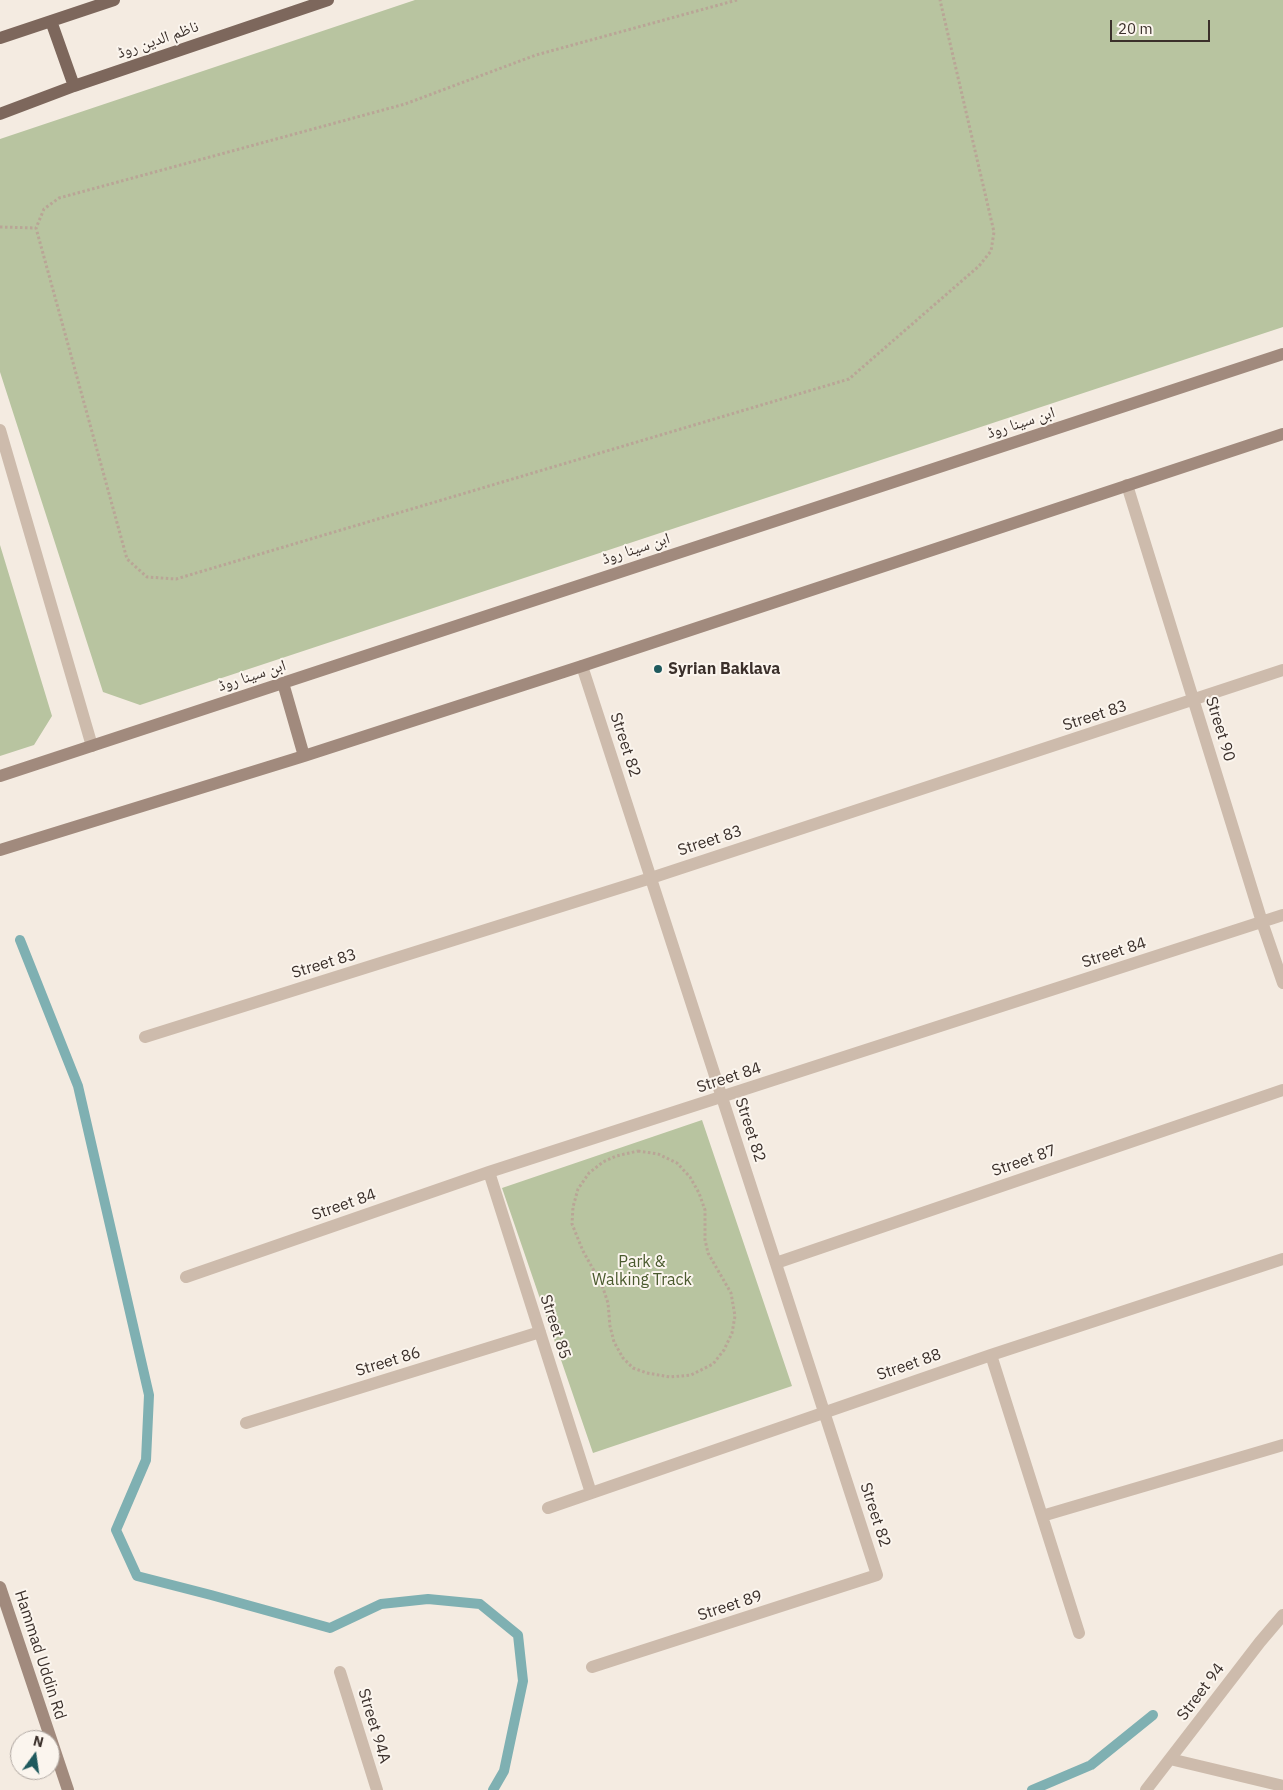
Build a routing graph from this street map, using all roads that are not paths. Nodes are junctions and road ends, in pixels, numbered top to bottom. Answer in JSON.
{"nodes":[{"id":1,"x":114,"y":0,"type":"edge"},
{"id":2,"x":328,"y":0,"type":"edge"},
{"id":3,"x":51,"y":21,"type":"junction"},
{"id":4,"x":0,"y":38,"type":"edge"},
{"id":5,"x":74,"y":86,"type":"junction"},
{"id":6,"x":0,"y":114,"type":"edge"},
{"id":7,"x":1283,"y":354,"type":"edge"},
{"id":8,"x":0,"y":430,"type":"edge"},
{"id":9,"x":1283,"y":434,"type":"edge"},
{"id":10,"x":1127,"y":485,"type":"junction"},
{"id":11,"x":582,"y":666,"type":"junction"},
{"id":12,"x":1283,"y":670,"type":"edge"},
{"id":13,"x":284,"y":683,"type":"junction"},
{"id":14,"x":1194,"y":700,"type":"junction"},
{"id":15,"x":92,"y":746,"type":"junction"},
{"id":16,"x":304,"y":756,"type":"junction"},
{"id":17,"x":0,"y":776,"type":"edge"},
{"id":18,"x":0,"y":850,"type":"edge"},
{"id":19,"x":651,"y":878,"type":"junction"},
{"id":20,"x":1283,"y":915,"type":"edge"},
{"id":21,"x":1262,"y":922,"type":"junction"},
{"id":22,"x":1283,"y":983,"type":"edge"},
{"id":23,"x":145,"y":1037,"type":"dead end"},
{"id":24,"x":1283,"y":1090,"type":"edge"},
{"id":25,"x":722,"y":1097,"type":"junction"},
{"id":26,"x":489,"y":1172,"type":"junction"},
{"id":27,"x":1283,"y":1259,"type":"edge"},
{"id":28,"x":776,"y":1263,"type":"junction"},
{"id":29,"x":186,"y":1277,"type":"dead end"},
{"id":30,"x":540,"y":1332,"type":"junction"},
{"id":31,"x":991,"y":1355,"type":"junction"},
{"id":32,"x":824,"y":1411,"type":"junction"},
{"id":33,"x":246,"y":1423,"type":"dead end"},
{"id":34,"x":1283,"y":1445,"type":"edge"},
{"id":35,"x":590,"y":1492,"type":"junction"},
{"id":36,"x":548,"y":1508,"type":"dead end"},
{"id":37,"x":1042,"y":1516,"type":"junction"},
{"id":38,"x":877,"y":1575,"type":"joint"},
{"id":39,"x":0,"y":1587,"type":"edge"},
{"id":40,"x":1283,"y":1615,"type":"edge"},
{"id":41,"x":1079,"y":1633,"type":"dead end"},
{"id":42,"x":592,"y":1667,"type":"dead end"},
{"id":43,"x":340,"y":1672,"type":"dead end"},
{"id":44,"x":1170,"y":1759,"type":"junction"},
{"id":45,"x":1283,"y":1786,"type":"edge"},
{"id":46,"x":68,"y":1790,"type":"edge"},
{"id":47,"x":377,"y":1790,"type":"edge"},
{"id":48,"x":1146,"y":1790,"type":"edge"}],
"edges":[{"from":1,"to":3,"type":"main road"},
{"from":2,"to":5,"type":"main road","name":"ناظم الدین روڈ"},
{"from":3,"to":4,"type":"main road"},
{"from":3,"to":5,"type":"main road"},
{"from":5,"to":6,"type":"main road","name":"ناظم الدین روڈ"},
{"from":7,"to":13,"type":"main road","name":"ابن سینا روڈ"},
{"from":8,"to":15,"type":"street"},
{"from":9,"to":10,"type":"main road"},
{"from":10,"to":11,"type":"main road"},
{"from":10,"to":14,"type":"street","name":"Street 90"},
{"from":11,"to":16,"type":"main road"},
{"from":11,"to":19,"type":"street","name":"Street 82"},
{"from":12,"to":14,"type":"street","name":"Street 83"},
{"from":13,"to":15,"type":"main road","name":"ابن سینا روڈ"},
{"from":13,"to":16,"type":"main road"},
{"from":14,"to":19,"type":"street","name":"Street 83"},
{"from":14,"to":21,"type":"street","name":"Street 90"},
{"from":15,"to":17,"type":"main road","name":"ابن سینا روڈ"},
{"from":16,"to":18,"type":"main road"},
{"from":19,"to":23,"type":"street","name":"Street 83"},
{"from":19,"to":25,"type":"street","name":"Street 82"},
{"from":20,"to":21,"type":"street","name":"Street 84"},
{"from":21,"to":22,"type":"street","name":"Street 90"},
{"from":21,"to":25,"type":"street","name":"Street 84"},
{"from":24,"to":28,"type":"street","name":"Street 87"},
{"from":25,"to":26,"type":"street","name":"Street 84"},
{"from":25,"to":28,"type":"street","name":"Street 82"},
{"from":26,"to":29,"type":"street","name":"Street 84"},
{"from":26,"to":30,"type":"street","name":"Street 85"},
{"from":27,"to":31,"type":"street","name":"Street 88"},
{"from":28,"to":32,"type":"street","name":"Street 82"},
{"from":30,"to":33,"type":"street","name":"Street 86"},
{"from":30,"to":35,"type":"street","name":"Street 85"},
{"from":31,"to":32,"type":"street","name":"Street 88"},
{"from":31,"to":37,"type":"street"},
{"from":32,"to":35,"type":"street","name":"Street 88"},
{"from":32,"to":38,"type":"street","name":"Street 82"},
{"from":34,"to":37,"type":"street"},
{"from":35,"to":36,"type":"street","name":"Street 88"},
{"from":37,"to":41,"type":"street"},
{"from":38,"to":42,"type":"street","name":"Street 89"},
{"from":39,"to":46,"type":"main road","name":"Hammad Uddin Rd"},
{"from":40,"to":44,"type":"street","name":"Street 94"},
{"from":43,"to":47,"type":"street","name":"Street 94A"},
{"from":44,"to":45,"type":"street"},
{"from":44,"to":48,"type":"street","name":"Street 94"}]}
